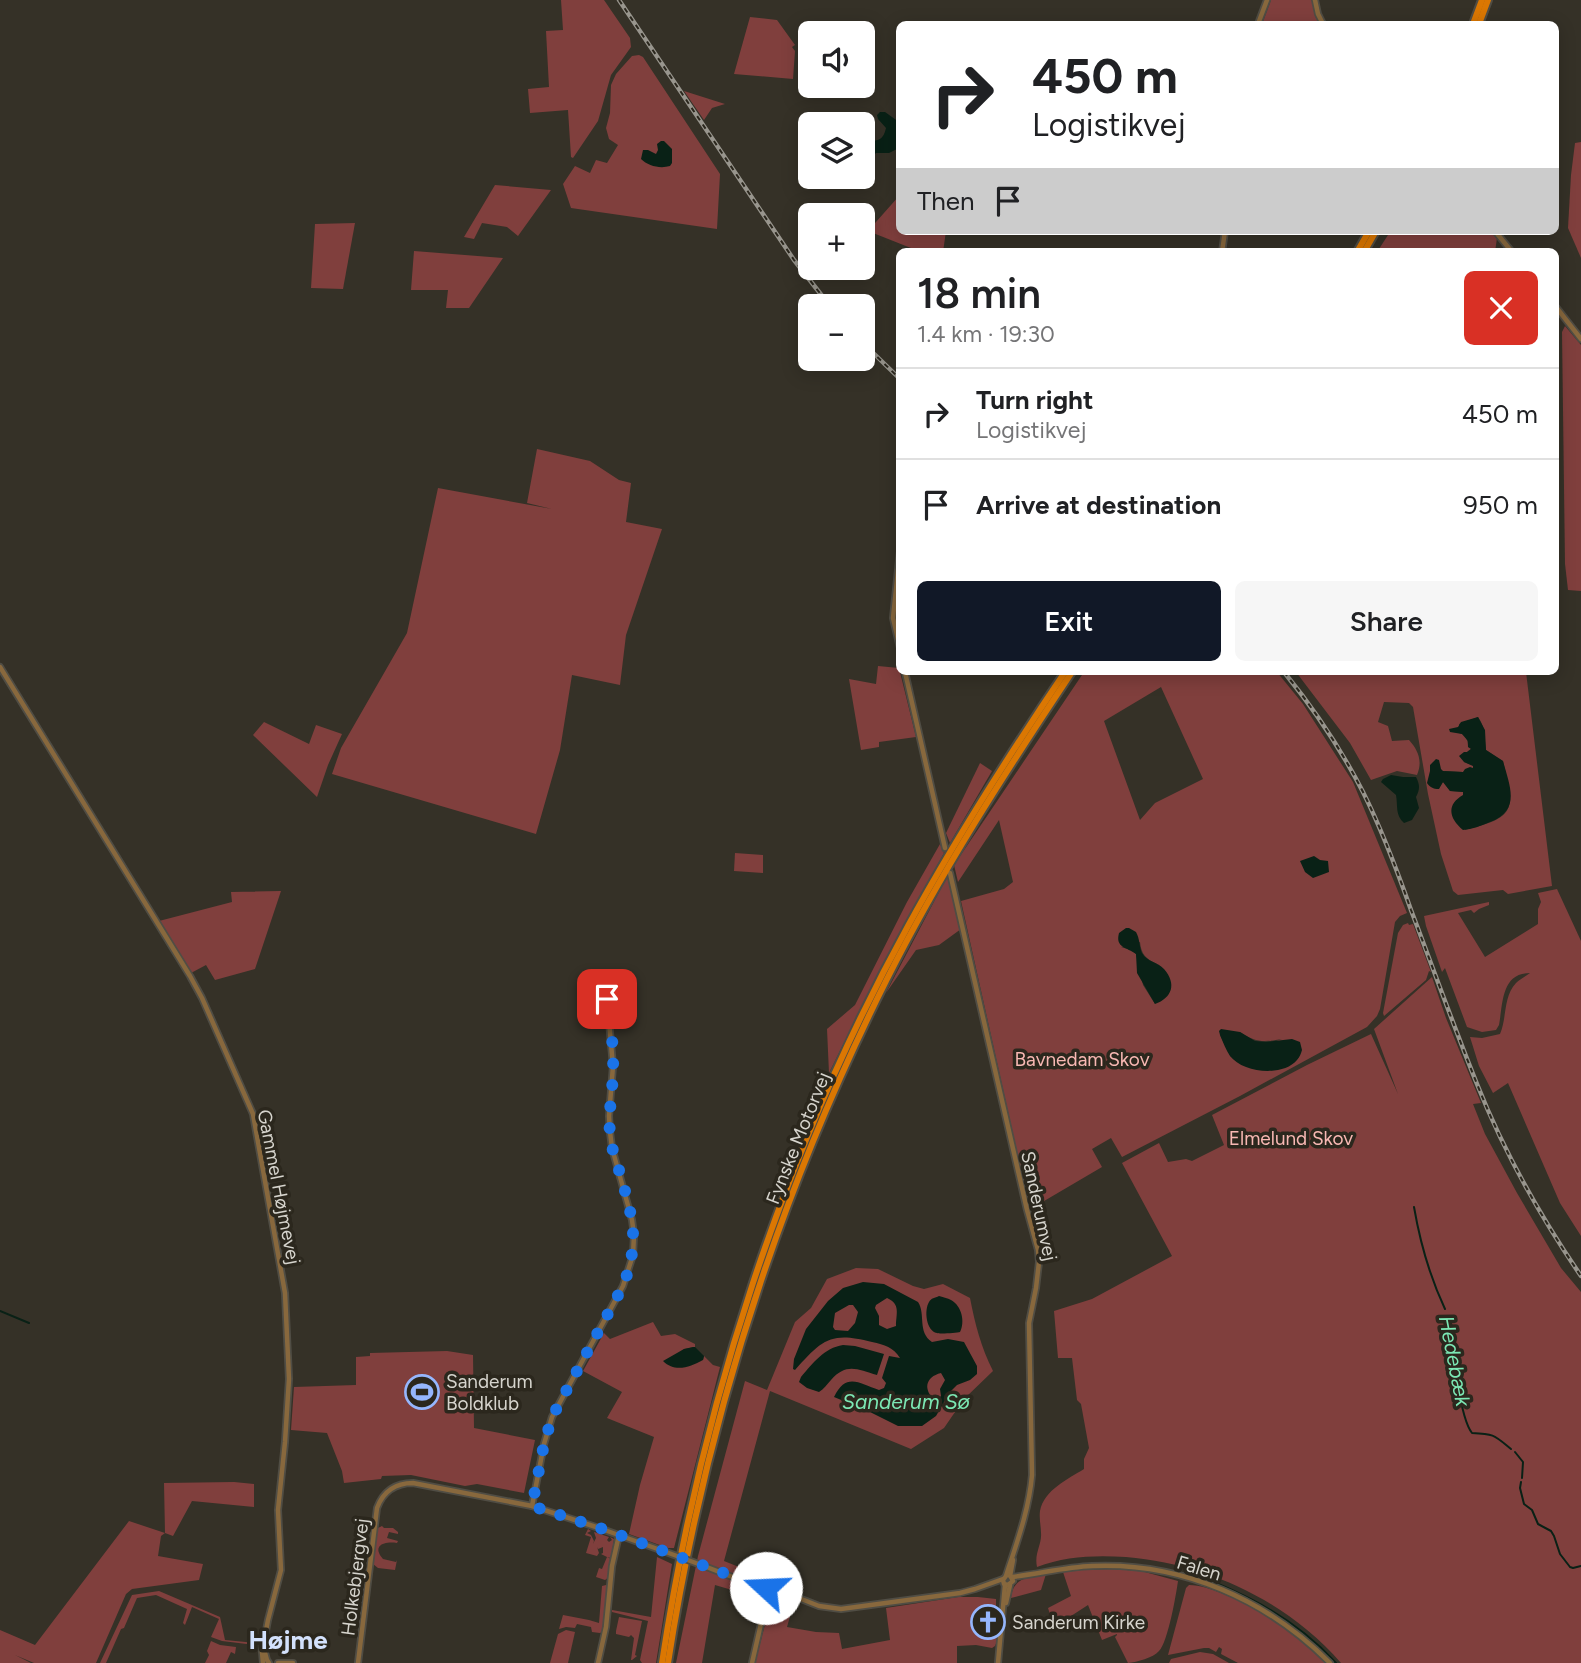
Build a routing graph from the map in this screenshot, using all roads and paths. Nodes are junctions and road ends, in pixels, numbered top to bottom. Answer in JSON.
{"nodes":[{"id":1,"x":1267,"y":0,"type":"edge"},
{"id":2,"x":1315,"y":0,"type":"edge"},
{"id":3,"x":1482,"y":0,"type":"edge"},
{"id":4,"x":1488,"y":0,"type":"edge"},
{"id":5,"x":1259,"y":21,"type":"edge"},
{"id":6,"x":1322,"y":21,"type":"edge"},
{"id":7,"x":1474,"y":21,"type":"edge"},
{"id":8,"x":1480,"y":21,"type":"edge"},
{"id":9,"x":1559,"y":311,"type":"edge"},
{"id":10,"x":1581,"y":338,"type":"edge"},
{"id":11,"x":896,"y":589,"type":"edge"},
{"id":12,"x":896,"y":631,"type":"edge"},
{"id":13,"x":0,"y":667,"type":"edge"},
{"id":14,"x":906,"y":675,"type":"edge"},
{"id":15,"x":1063,"y":675,"type":"edge"},
{"id":16,"x":1070,"y":675,"type":"edge"},
{"id":17,"x":945,"y":848,"type":"dead end"},
{"id":18,"x":950,"y":873,"type":"dead end"},
{"id":19,"x":609,"y":1018,"type":"dead end"},
{"id":20,"x":532,"y":1506,"type":"junction"},
{"id":21,"x":619,"y":1535,"type":"junction"},
{"id":22,"x":1008,"y":1580,"type":"junction"},
{"id":23,"x":771,"y":1591,"type":"junction"},
{"id":24,"x":263,"y":1648,"type":"junction"},
{"id":25,"x":263,"y":1663,"type":"edge"},
{"id":26,"x":270,"y":1663,"type":"edge"},
{"id":27,"x":278,"y":1663,"type":"edge"},
{"id":28,"x":293,"y":1663,"type":"edge"},
{"id":29,"x":358,"y":1663,"type":"edge"},
{"id":30,"x":598,"y":1663,"type":"edge"},
{"id":31,"x":662,"y":1663,"type":"edge"},
{"id":32,"x":668,"y":1663,"type":"edge"},
{"id":33,"x":752,"y":1663,"type":"edge"},
{"id":34,"x":998,"y":1663,"type":"edge"},
{"id":35,"x":1330,"y":1663,"type":"edge"}],
"edges":[{"from":1,"to":5,"type":"street"},
{"from":2,"to":6,"type":"street"},
{"from":3,"to":7,"type":"highway"},
{"from":4,"to":8,"type":"highway"},
{"from":9,"to":10,"type":"street"},
{"from":11,"to":12,"type":"street"},
{"from":13,"to":24,"type":"street","name":"Gammel Højmevej"},
{"from":14,"to":17,"type":"street"},
{"from":15,"to":31,"type":"highway","name":"Fynske Motorvej"},
{"from":16,"to":32,"type":"highway","name":"Fynske Motorvej"},
{"from":18,"to":22,"type":"street","name":"Sanderumvej"},
{"from":19,"to":20,"type":"street"},
{"from":20,"to":21,"type":"street","name":"Holkebjergvej"},
{"from":20,"to":29,"type":"street","name":"Holkebjergvej"},
{"from":21,"to":23,"type":"street","name":"Holkebjergvej","bridge":true},
{"from":21,"to":30,"type":"street"},
{"from":22,"to":23,"type":"street","name":"Holkebjergvej"},
{"from":22,"to":34,"type":"street","name":"Sanderumvej"},
{"from":22,"to":35,"type":"street","name":"Falen"},
{"from":23,"to":33,"type":"street"},
{"from":24,"to":25,"type":"street","name":"Gammel Højmevej"},
{"from":24,"to":26,"type":"street"},
{"from":27,"to":28,"type":"street"}]}
